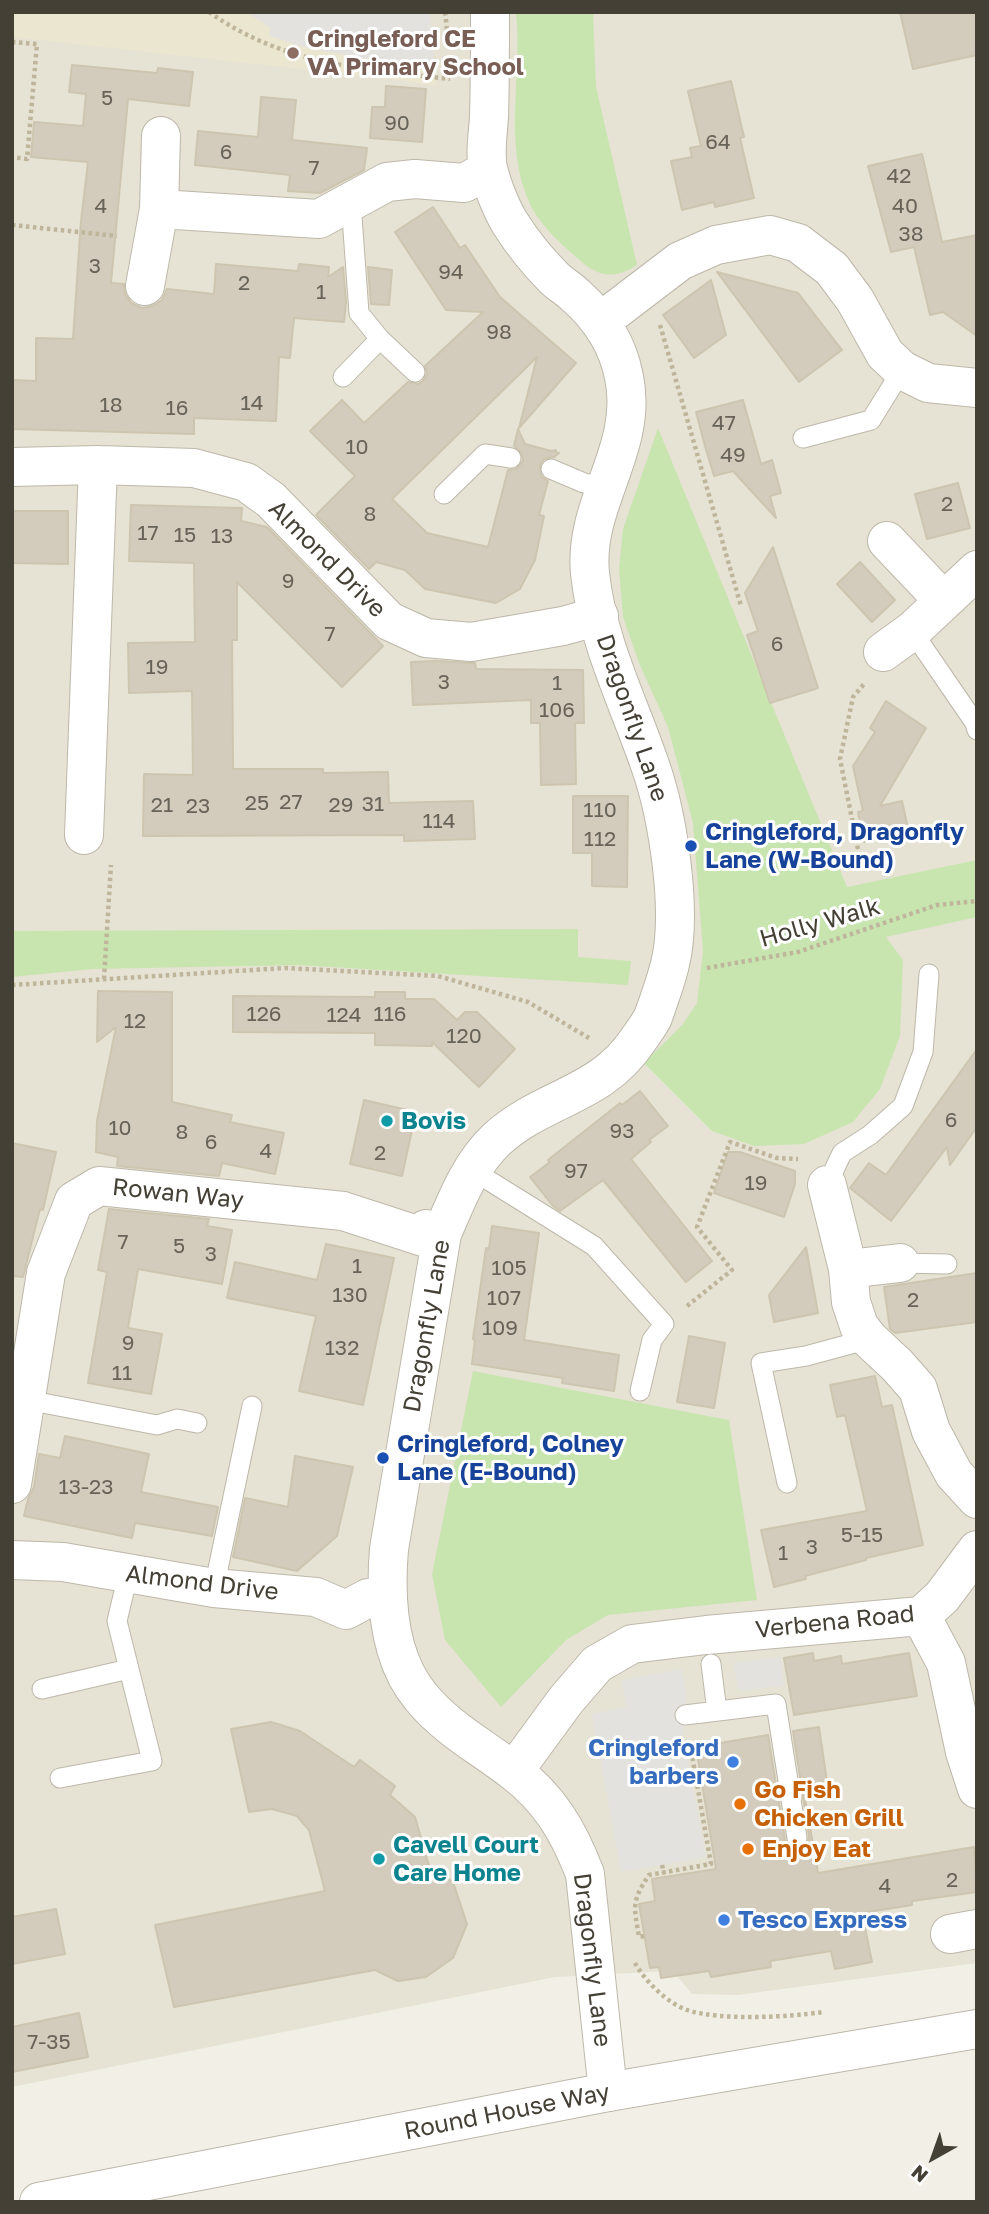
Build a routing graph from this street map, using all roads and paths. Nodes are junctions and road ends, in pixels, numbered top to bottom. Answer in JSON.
{"nodes":[{"id":1,"x":209,"y":12,"type":"edge"},
{"id":2,"x":490,"y":12,"type":"edge"},
{"id":3,"x":12,"y":42,"type":"edge"},
{"id":4,"x":450,"y":79,"type":"dead end"},
{"id":5,"x":161,"y":136,"type":"dead end"},
{"id":6,"x":12,"y":157,"type":"edge"},
{"id":7,"x":488,"y":170,"type":"junction"},
{"id":8,"x":351,"y":203,"type":"junction"},
{"id":9,"x":156,"y":224,"type":"junction"},
{"id":10,"x":12,"y":225,"type":"edge"},
{"id":11,"x":145,"y":286,"type":"dead end"},
{"id":12,"x":643,"y":289,"type":"junction"},
{"id":13,"x":600,"y":322,"type":"junction"},
{"id":14,"x":380,"y":339,"type":"junction"},
{"id":15,"x":902,"y":370,"type":"junction"},
{"id":16,"x":415,"y":372,"type":"dead end"},
{"id":17,"x":343,"y":377,"type":"dead end"},
{"id":18,"x":977,"y":388,"type":"edge"},
{"id":19,"x":803,"y":438,"type":"dead end"},
{"id":20,"x":511,"y":458,"type":"dead end"},
{"id":21,"x":97,"y":465,"type":"junction"},
{"id":22,"x":12,"y":467,"type":"edge"},
{"id":23,"x":551,"y":469,"type":"dead end"},
{"id":24,"x":607,"y":486,"type":"junction"},
{"id":25,"x":444,"y":494,"type":"dead end"},
{"id":26,"x":887,"y":541,"type":"dead end"},
{"id":27,"x":977,"y":570,"type":"edge"},
{"id":28,"x":943,"y":600,"type":"junction"},
{"id":29,"x":741,"y":606,"type":"dead end"},
{"id":30,"x":599,"y":616,"type":"junction"},
{"id":31,"x":897,"y":641,"type":"junction"},
{"id":32,"x":976,"y":725,"type":"edge"},
{"id":33,"x":97,"y":845,"type":"joint"},
{"id":34,"x":858,"y":849,"type":"dead end"},
{"id":35,"x":977,"y":901,"type":"edge"},
{"id":36,"x":670,"y":963,"type":"junction"},
{"id":37,"x":929,"y":974,"type":"dead end"},
{"id":38,"x":104,"y":979,"type":"junction"},
{"id":39,"x":12,"y":985,"type":"edge"},
{"id":40,"x":596,"y":1042,"type":"dead end"},
{"id":41,"x":834,"y":1169,"type":"junction"},
{"id":42,"x":472,"y":1170,"type":"junction"},
{"id":43,"x":442,"y":1234,"type":"junction"},
{"id":44,"x":900,"y":1263,"type":"joint"},
{"id":45,"x":947,"y":1264,"type":"dead end"},
{"id":46,"x":848,"y":1269,"type":"junction"},
{"id":47,"x":664,"y":1324,"type":"junction"},
{"id":48,"x":869,"y":1339,"type":"junction"},
{"id":49,"x":640,"y":1391,"type":"dead end"},
{"id":50,"x":27,"y":1400,"type":"junction"},
{"id":51,"x":252,"y":1406,"type":"dead end"},
{"id":52,"x":197,"y":1423,"type":"dead end"},
{"id":53,"x":788,"y":1483,"type":"dead end"},
{"id":54,"x":12,"y":1485,"type":"edge"},
{"id":55,"x":977,"y":1499,"type":"edge"},
{"id":56,"x":977,"y":1550,"type":"edge"},
{"id":57,"x":12,"y":1560,"type":"edge"},
{"id":58,"x":128,"y":1574,"type":"junction"},
{"id":59,"x":214,"y":1588,"type":"junction"},
{"id":60,"x":387,"y":1598,"type":"junction"},
{"id":61,"x":921,"y":1616,"type":"junction"},
{"id":62,"x":708,"y":1649,"type":"junction"},
{"id":63,"x":129,"y":1669,"type":"junction"},
{"id":64,"x":42,"y":1689,"type":"dead end"},
{"id":65,"x":717,"y":1711,"type":"junction"},
{"id":66,"x":685,"y":1715,"type":"dead end"},
{"id":67,"x":689,"y":1740,"type":"dead end"},
{"id":68,"x":514,"y":1771,"type":"junction"},
{"id":69,"x":60,"y":1778,"type":"dead end"},
{"id":70,"x":977,"y":1789,"type":"edge"},
{"id":71,"x":797,"y":1838,"type":"dead end"},
{"id":72,"x":662,"y":1865,"type":"dead end"},
{"id":73,"x":664,"y":1873,"type":"junction"},
{"id":74,"x":644,"y":1936,"type":"dead end"},
{"id":75,"x":630,"y":1954,"type":"dead end"},
{"id":76,"x":827,"y":2012,"type":"dead end"},
{"id":77,"x":977,"y":2029,"type":"edge"},
{"id":78,"x":608,"y":2092,"type":"junction"},
{"id":79,"x":39,"y":2202,"type":"edge"}],
"edges":[{"from":1,"to":4,"type":"path"},
{"from":2,"to":7,"type":"street","name":"Dragonfly Lane"},
{"from":3,"to":6,"type":"path"},
{"from":5,"to":9,"type":"street"},
{"from":7,"to":8,"type":"street"},
{"from":7,"to":13,"type":"street","name":"Dragonfly Lane"},
{"from":8,"to":9,"type":"street"},
{"from":8,"to":14,"type":"lane"},
{"from":9,"to":10,"type":"path"},
{"from":9,"to":11,"type":"street"},
{"from":12,"to":13,"type":"street"},
{"from":12,"to":15,"type":"street"},
{"from":12,"to":29,"type":"path"},
{"from":13,"to":24,"type":"street","name":"Dragonfly Lane"},
{"from":14,"to":16,"type":"lane"},
{"from":14,"to":17,"type":"lane"},
{"from":15,"to":18,"type":"street"},
{"from":15,"to":19,"type":"lane"},
{"from":20,"to":25,"type":"lane"},
{"from":21,"to":22,"type":"street","name":"Almond Drive"},
{"from":21,"to":30,"type":"street","name":"Almond Drive"},
{"from":21,"to":33,"type":"street"},
{"from":23,"to":24,"type":"lane"},
{"from":24,"to":30,"type":"street","name":"Dragonfly Lane"},
{"from":26,"to":28,"type":"street"},
{"from":27,"to":28,"type":"street"},
{"from":28,"to":31,"type":"street"},
{"from":30,"to":36,"type":"street","name":"Dragonfly Lane"},
{"from":31,"to":32,"type":"lane"},
{"from":31,"to":34,"type":"path"},
{"from":33,"to":38,"type":"path"},
{"from":35,"to":36,"type":"path","name":"Holly Walk"},
{"from":36,"to":42,"type":"street","name":"Dragonfly Lane"},
{"from":37,"to":41,"type":"lane"},
{"from":38,"to":39,"type":"path"},
{"from":38,"to":40,"type":"path"},
{"from":41,"to":46,"type":"street"},
{"from":41,"to":47,"type":"path"},
{"from":42,"to":43,"type":"street","name":"Dragonfly Lane"},
{"from":42,"to":47,"type":"lane"},
{"from":43,"to":50,"type":"street","name":"Rowan Way"},
{"from":43,"to":60,"type":"street","name":"Dragonfly Lane"},
{"from":44,"to":45,"type":"lane"},
{"from":44,"to":46,"type":"street"},
{"from":46,"to":48,"type":"street"},
{"from":47,"to":49,"type":"lane"},
{"from":48,"to":53,"type":"lane"},
{"from":48,"to":55,"type":"street"},
{"from":50,"to":52,"type":"lane"},
{"from":50,"to":54,"type":"street","name":"Rowan Way"},
{"from":51,"to":59,"type":"lane"},
{"from":56,"to":61,"type":"street","name":"Verbena Road"},
{"from":57,"to":58,"type":"street","name":"Almond Drive"},
{"from":58,"to":59,"type":"street","name":"Almond Drive"},
{"from":58,"to":63,"type":"lane"},
{"from":59,"to":60,"type":"street","name":"Almond Drive"},
{"from":60,"to":68,"type":"street","name":"Dragonfly Lane"},
{"from":61,"to":62,"type":"street","name":"Verbena Road"},
{"from":61,"to":70,"type":"street"},
{"from":62,"to":65,"type":"lane"},
{"from":62,"to":68,"type":"street","name":"Verbena Road"},
{"from":63,"to":64,"type":"lane"},
{"from":63,"to":69,"type":"lane"},
{"from":65,"to":66,"type":"lane"},
{"from":65,"to":71,"type":"lane"},
{"from":67,"to":73,"type":"path"},
{"from":68,"to":78,"type":"street","name":"Dragonfly Lane"},
{"from":72,"to":73,"type":"path"},
{"from":73,"to":74,"type":"path"},
{"from":75,"to":76,"type":"path"},
{"from":77,"to":78,"type":"street","name":"Round House Way"},
{"from":78,"to":79,"type":"street","name":"Round House Way"}]}
